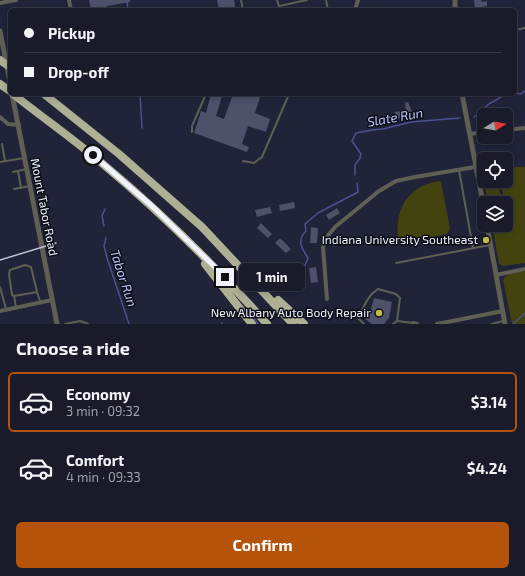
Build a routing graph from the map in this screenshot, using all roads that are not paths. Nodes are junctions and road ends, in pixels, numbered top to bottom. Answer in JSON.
{"nodes":[{"id":1,"x":16,"y":0,"type":"edge"},
{"id":2,"x":278,"y":0,"type":"edge"},
{"id":3,"x":307,"y":0,"type":"edge"},
{"id":4,"x":0,"y":3,"type":"edge"},
{"id":5,"x":279,"y":6,"type":"joint"},
{"id":6,"x":0,"y":31,"type":"edge"},
{"id":7,"x":8,"y":72,"type":"edge"},
{"id":8,"x":13,"y":96,"type":"edge"},
{"id":9,"x":15,"y":96,"type":"edge"},
{"id":10,"x":47,"y":96,"type":"edge"},
{"id":11,"x":205,"y":96,"type":"edge"},
{"id":12,"x":288,"y":96,"type":"edge"},
{"id":13,"x":462,"y":96,"type":"edge"},
{"id":14,"x":0,"y":117,"type":"edge"},
{"id":15,"x":18,"y":125,"type":"junction"},
{"id":16,"x":525,"y":128,"type":"edge"},
{"id":17,"x":513,"y":129,"type":"edge"},
{"id":18,"x":192,"y":132,"type":"dead end"},
{"id":19,"x":477,"y":133,"type":"edge"},
{"id":20,"x":470,"y":134,"type":"junction"},
{"id":21,"x":2,"y":144,"type":"dead end"},
{"id":22,"x":25,"y":158,"type":"junction"},
{"id":23,"x":5,"y":161,"type":"junction"},
{"id":24,"x":243,"y":161,"type":"dead end"},
{"id":25,"x":0,"y":162,"type":"edge"},
{"id":26,"x":476,"y":167,"type":"junction"},
{"id":27,"x":27,"y":169,"type":"junction"},
{"id":28,"x":458,"y":170,"type":"junction"},
{"id":29,"x":18,"y":171,"type":"junction"},
{"id":30,"x":12,"y":172,"type":"dead end"},
{"id":31,"x":30,"y":186,"type":"junction"},
{"id":32,"x":21,"y":188,"type":"junction"},
{"id":33,"x":14,"y":189,"type":"dead end"},
{"id":34,"x":482,"y":196,"type":"edge"},
{"id":35,"x":179,"y":232,"type":"junction"},
{"id":36,"x":488,"y":232,"type":"edge"},
{"id":37,"x":491,"y":244,"type":"junction"},
{"id":38,"x":473,"y":248,"type":"junction"},
{"id":39,"x":226,"y":253,"type":"junction"},
{"id":40,"x":396,"y":263,"type":"dead end"},
{"id":41,"x":525,"y":269,"type":"edge"},
{"id":42,"x":496,"y":275,"type":"junction"},
{"id":43,"x":0,"y":287,"type":"edge"},
{"id":44,"x":37,"y":292,"type":"junction"},
{"id":45,"x":14,"y":296,"type":"junction"},
{"id":46,"x":327,"y":299,"type":"dead end"},
{"id":47,"x":52,"y":300,"type":"junction"},
{"id":48,"x":40,"y":303,"type":"junction"},
{"id":49,"x":16,"y":307,"type":"junction"},
{"id":50,"x":6,"y":309,"type":"junction"},
{"id":51,"x":0,"y":311,"type":"edge"},
{"id":52,"x":503,"y":312,"type":"junction"},
{"id":53,"x":396,"y":321,"type":"junction"},
{"id":54,"x":505,"y":322,"type":"edge"},
{"id":55,"x":415,"y":323,"type":"edge"},
{"id":56,"x":57,"y":324,"type":"edge"},
{"id":57,"x":65,"y":324,"type":"edge"},
{"id":58,"x":88,"y":324,"type":"edge"},
{"id":59,"x":252,"y":324,"type":"edge"},
{"id":60,"x":267,"y":324,"type":"edge"},
{"id":61,"x":293,"y":324,"type":"edge"},
{"id":62,"x":304,"y":324,"type":"edge"},
{"id":63,"x":364,"y":324,"type":"edge"},
{"id":64,"x":394,"y":324,"type":"edge"},
{"id":65,"x":437,"y":324,"type":"edge"},
{"id":66,"x":492,"y":324,"type":"edge"}],
"edges":[{"from":1,"to":4,"type":"street"},
{"from":2,"to":5,"type":"lane"},
{"from":3,"to":5,"type":"lane"},
{"from":6,"to":7,"type":"street"},
{"from":8,"to":15,"type":"street","name":"Mount Tabor Road"},
{"from":9,"to":35,"type":"highway"},
{"from":10,"to":39,"type":"highway"},
{"from":11,"to":18,"type":"lane"},
{"from":12,"to":24,"type":"lane"},
{"from":13,"to":20,"type":"street"},
{"from":14,"to":15,"type":"street"},
{"from":15,"to":22,"type":"street","name":"Mount Tabor Road"},
{"from":16,"to":17,"type":"street"},
{"from":19,"to":20,"type":"street"},
{"from":20,"to":26,"type":"street"},
{"from":21,"to":23,"type":"lane"},
{"from":22,"to":23,"type":"lane"},
{"from":22,"to":27,"type":"street","name":"Mount Tabor Road"},
{"from":23,"to":25,"type":"lane"},
{"from":26,"to":28,"type":"street"},
{"from":26,"to":34,"type":"street"},
{"from":27,"to":29,"type":"lane"},
{"from":27,"to":31,"type":"street","name":"Mount Tabor Road"},
{"from":28,"to":38,"type":"lane"},
{"from":28,"to":46,"type":"street"},
{"from":29,"to":30,"type":"lane"},
{"from":29,"to":32,"type":"lane"},
{"from":31,"to":32,"type":"lane"},
{"from":31,"to":47,"type":"street","name":"Mount Tabor Road"},
{"from":32,"to":33,"type":"lane"},
{"from":35,"to":59,"type":"highway"},
{"from":35,"to":60,"type":"highway"},
{"from":36,"to":37,"type":"street"},
{"from":37,"to":38,"type":"lane"},
{"from":37,"to":42,"type":"street"},
{"from":38,"to":40,"type":"lane"},
{"from":39,"to":61,"type":"highway"},
{"from":39,"to":62,"type":"highway"},
{"from":41,"to":42,"type":"street"},
{"from":42,"to":52,"type":"street"},
{"from":43,"to":50,"type":"lane"},
{"from":44,"to":45,"type":"lane"},
{"from":44,"to":45,"type":"lane"},
{"from":44,"to":48,"type":"lane"},
{"from":45,"to":49,"type":"lane"},
{"from":47,"to":48,"type":"street"},
{"from":47,"to":56,"type":"street","name":"Mount Tabor Road"},
{"from":48,"to":49,"type":"street"},
{"from":49,"to":50,"type":"street"},
{"from":50,"to":51,"type":"street"},
{"from":52,"to":54,"type":"street"},
{"from":52,"to":65,"type":"street"},
{"from":53,"to":55,"type":"lane"},
{"from":53,"to":63,"type":"lane"},
{"from":53,"to":64,"type":"lane"},
{"from":54,"to":66,"type":"lane"},
{"from":57,"to":58,"type":"lane"}]}
